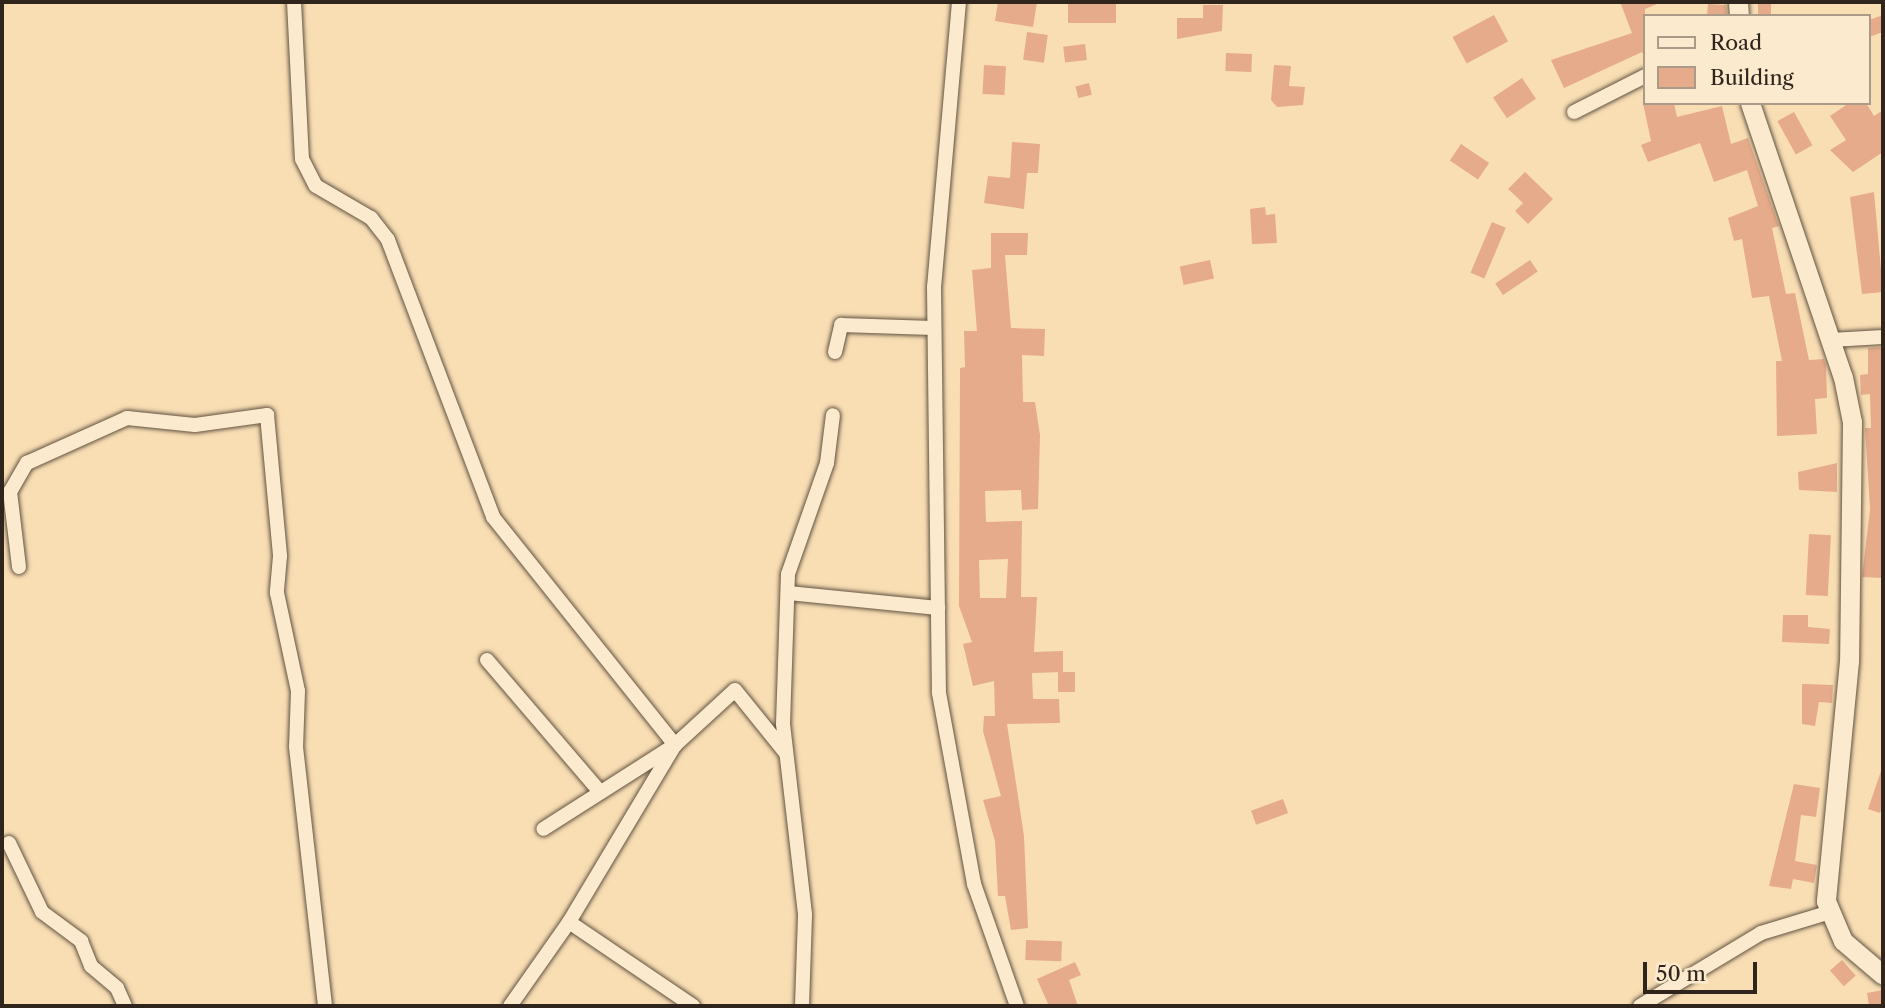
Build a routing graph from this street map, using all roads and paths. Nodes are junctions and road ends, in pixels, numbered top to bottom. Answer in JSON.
{"nodes":[{"id":1,"x":294,"y":2,"type":"edge"},
{"id":2,"x":959,"y":2,"type":"edge"},
{"id":3,"x":1644,"y":77,"type":"edge"},
{"id":4,"x":1751,"y":105,"type":"edge"},
{"id":5,"x":1574,"y":112,"type":"dead end"},
{"id":6,"x":933,"y":328,"type":"junction"},
{"id":7,"x":1883,"y":337,"type":"edge"},
{"id":8,"x":1831,"y":340,"type":"junction"},
{"id":9,"x":835,"y":352,"type":"dead end"},
{"id":10,"x":833,"y":415,"type":"dead end"},
{"id":11,"x":19,"y":567,"type":"dead end"},
{"id":12,"x":788,"y":593,"type":"junction"},
{"id":13,"x":938,"y":608,"type":"junction"},
{"id":14,"x":487,"y":660,"type":"dead end"},
{"id":15,"x":675,"y":745,"type":"junction"},
{"id":16,"x":786,"y":753,"type":"junction"},
{"id":17,"x":600,"y":792,"type":"junction"},
{"id":18,"x":543,"y":829,"type":"dead end"},
{"id":19,"x":9,"y":843,"type":"dead end"},
{"id":20,"x":1828,"y":913,"type":"junction"},
{"id":21,"x":569,"y":922,"type":"junction"},
{"id":22,"x":1883,"y":975,"type":"edge"},
{"id":23,"x":125,"y":1006,"type":"edge"},
{"id":24,"x":325,"y":1006,"type":"edge"},
{"id":25,"x":510,"y":1006,"type":"edge"},
{"id":26,"x":693,"y":1006,"type":"edge"},
{"id":27,"x":802,"y":1006,"type":"edge"},
{"id":28,"x":1017,"y":1006,"type":"edge"},
{"id":29,"x":1640,"y":1006,"type":"edge"}],
"edges":[{"from":1,"to":15,"type":"street"},
{"from":2,"to":6,"type":"street"},
{"from":3,"to":5,"type":"street"},
{"from":4,"to":8,"type":"street"},
{"from":6,"to":9,"type":"street"},
{"from":6,"to":13,"type":"street"},
{"from":7,"to":8,"type":"street"},
{"from":8,"to":20,"type":"street"},
{"from":10,"to":12,"type":"street"},
{"from":11,"to":24,"type":"street"},
{"from":12,"to":13,"type":"street"},
{"from":12,"to":16,"type":"street"},
{"from":13,"to":28,"type":"street"},
{"from":14,"to":17,"type":"street"},
{"from":15,"to":16,"type":"street"},
{"from":15,"to":17,"type":"street"},
{"from":15,"to":21,"type":"street"},
{"from":16,"to":27,"type":"street"},
{"from":17,"to":18,"type":"street"},
{"from":19,"to":23,"type":"street"},
{"from":20,"to":22,"type":"street"},
{"from":20,"to":29,"type":"street"},
{"from":21,"to":25,"type":"street"},
{"from":21,"to":26,"type":"street"}]}
